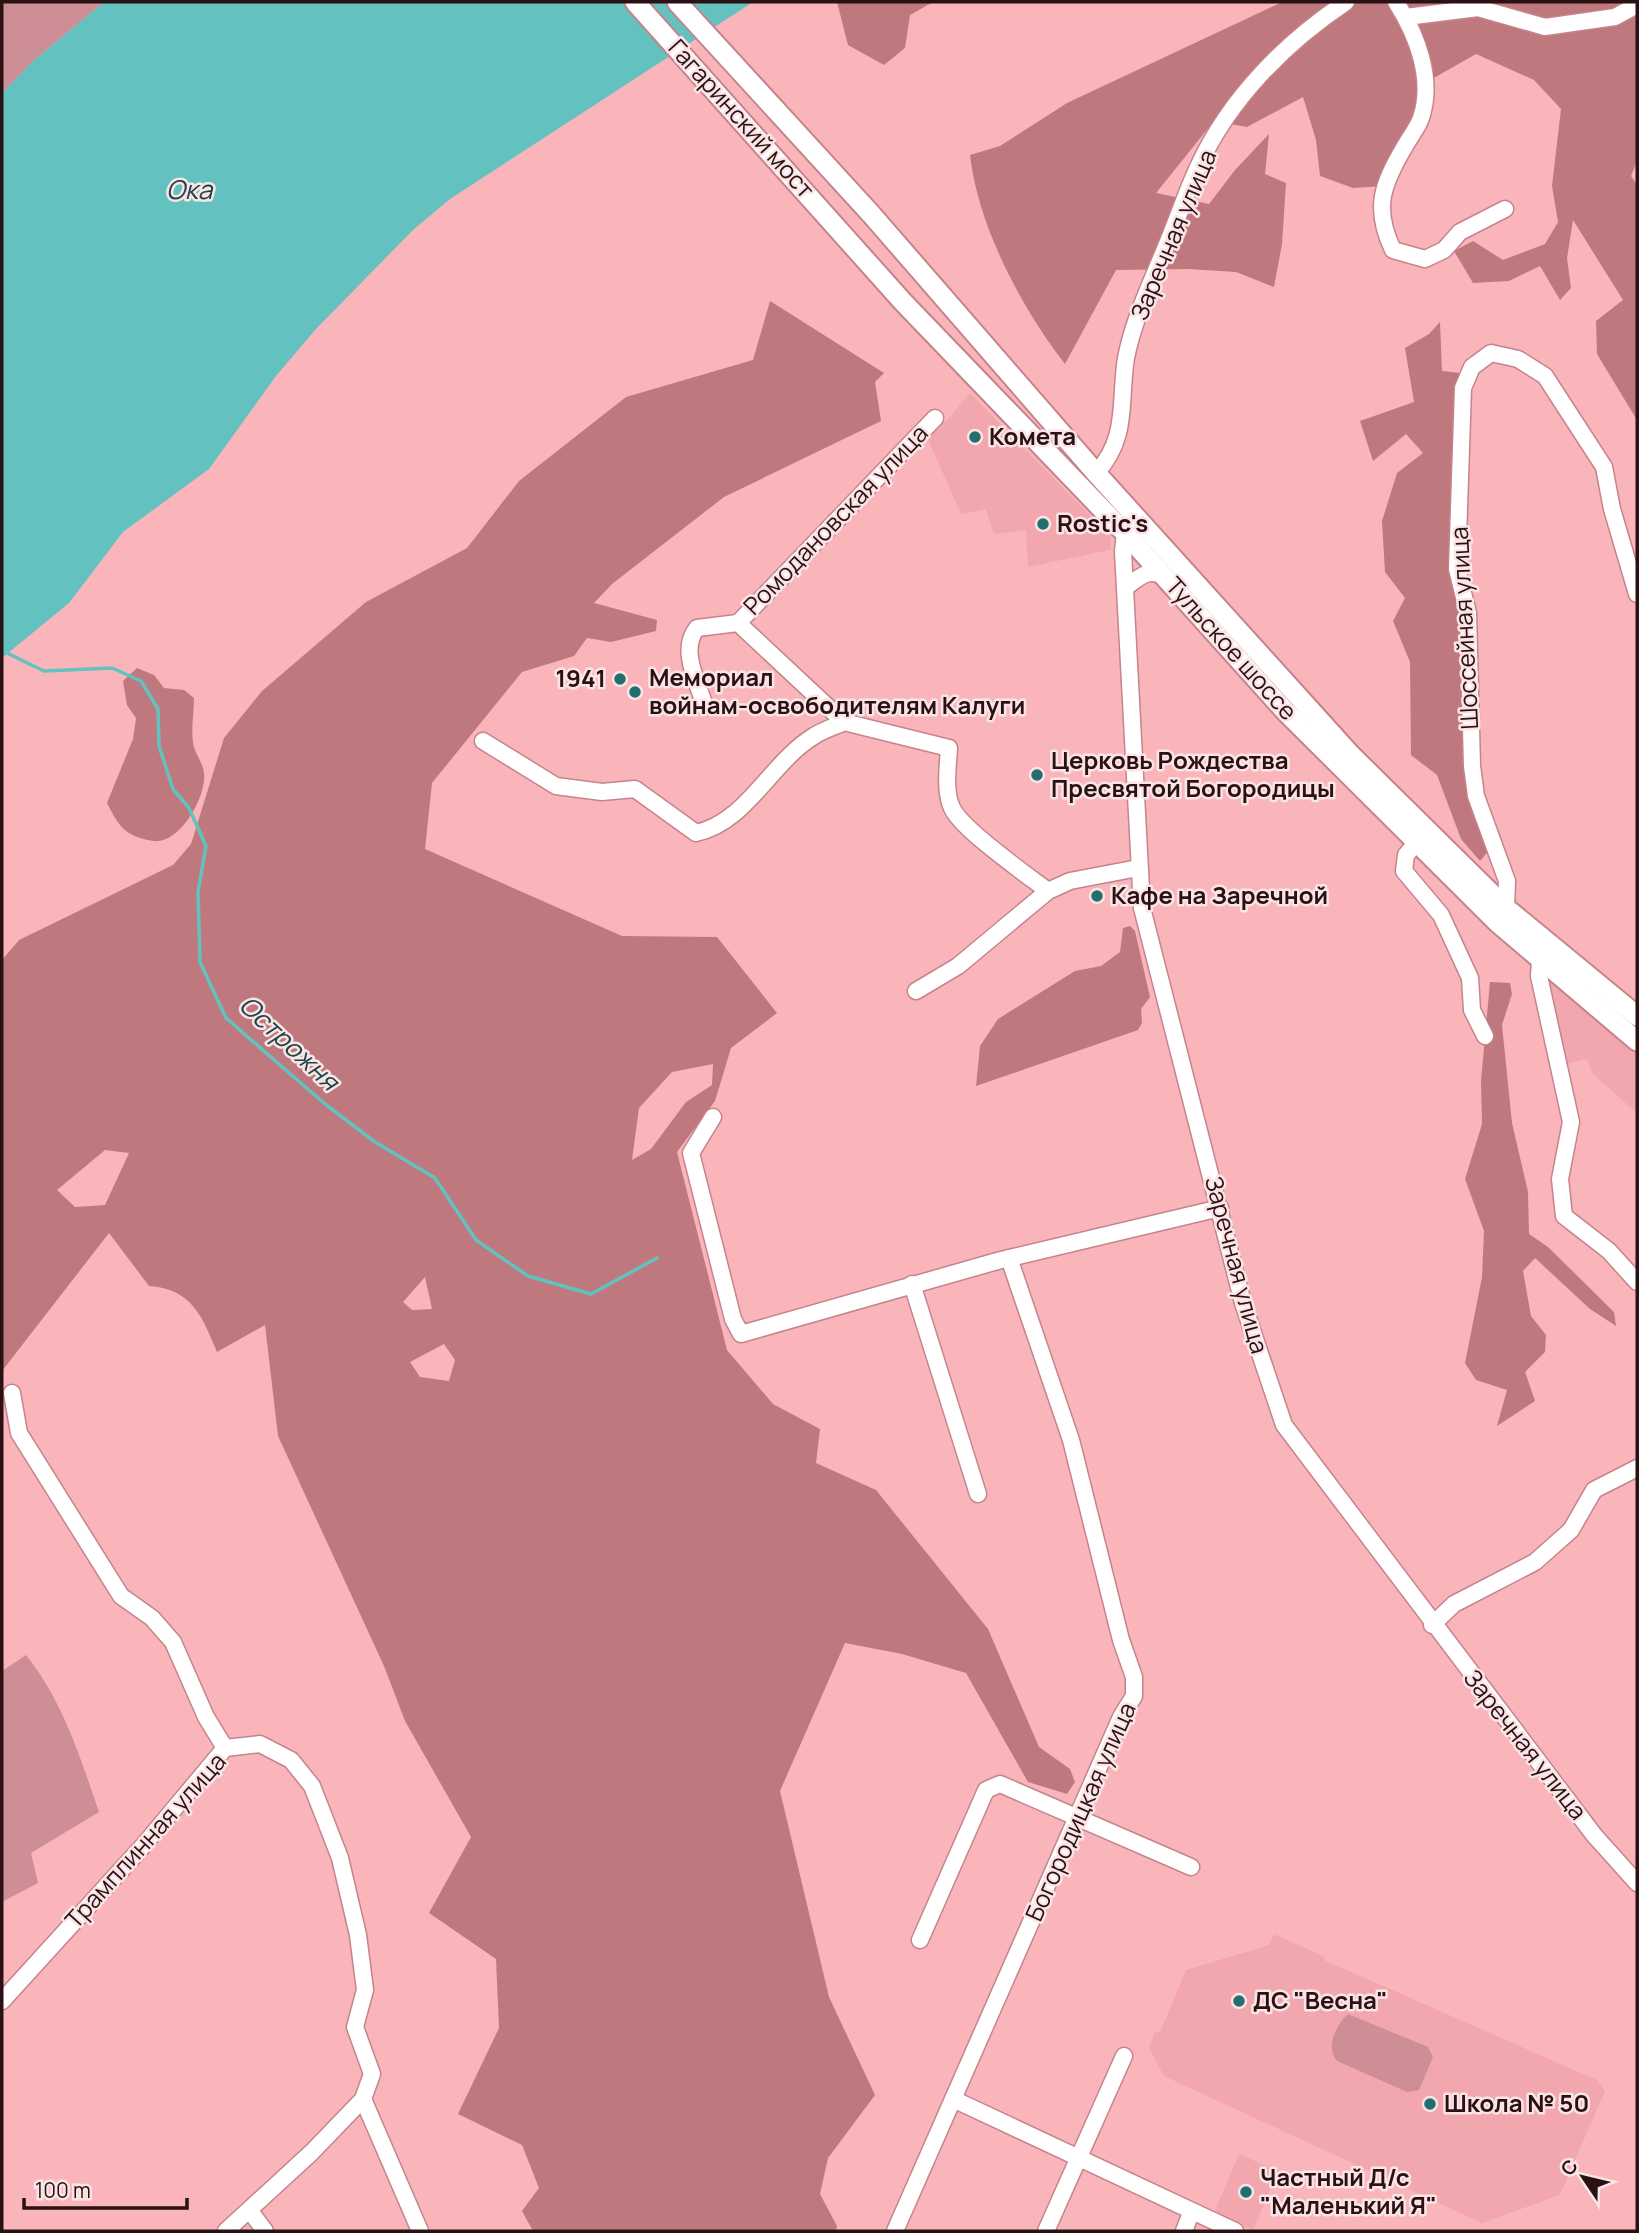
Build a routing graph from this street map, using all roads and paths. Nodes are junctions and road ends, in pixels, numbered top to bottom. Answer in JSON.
{"nodes":[{"id":1,"x":635,"y":2,"type":"edge"},
{"id":2,"x":677,"y":2,"type":"edge"},
{"id":3,"x":1346,"y":2,"type":"edge"},
{"id":4,"x":1396,"y":2,"type":"edge"},
{"id":5,"x":1637,"y":5,"type":"edge"},
{"id":6,"x":1406,"y":17,"type":"junction"},
{"id":7,"x":1506,"y":209,"type":"dead end"},
{"id":8,"x":871,"y":214,"type":"joint"},
{"id":9,"x":847,"y":236,"type":"joint"},
{"id":10,"x":935,"y":418,"type":"dead end"},
{"id":11,"x":1096,"y":473,"type":"junction"},
{"id":12,"x":1125,"y":533,"type":"junction"},
{"id":13,"x":1164,"y":576,"type":"junction"},
{"id":14,"x":1126,"y":587,"type":"junction"},
{"id":15,"x":1637,"y":594,"type":"edge"},
{"id":16,"x":738,"y":623,"type":"junction"},
{"id":17,"x":705,"y":707,"type":"dead end"},
{"id":18,"x":844,"y":722,"type":"junction"},
{"id":19,"x":483,"y":741,"type":"dead end"},
{"id":20,"x":1417,"y":842,"type":"junction"},
{"id":21,"x":1138,"y":868,"type":"junction"},
{"id":22,"x":1048,"y":891,"type":"junction"},
{"id":23,"x":1506,"y":908,"type":"junction"},
{"id":24,"x":1540,"y":960,"type":"junction"},
{"id":25,"x":916,"y":990,"type":"dead end"},
{"id":26,"x":1637,"y":1016,"type":"edge"},
{"id":27,"x":1485,"y":1036,"type":"dead end"},
{"id":28,"x":1637,"y":1041,"type":"edge"},
{"id":29,"x":713,"y":1117,"type":"dead end"},
{"id":30,"x":1220,"y":1209,"type":"junction"},
{"id":31,"x":1009,"y":1258,"type":"junction"},
{"id":32,"x":1637,"y":1282,"type":"edge"},
{"id":33,"x":912,"y":1284,"type":"junction"},
{"id":34,"x":12,"y":1393,"type":"dead end"},
{"id":35,"x":1637,"y":1468,"type":"edge"},
{"id":36,"x":978,"y":1494,"type":"dead end"},
{"id":37,"x":1432,"y":1625,"type":"junction"},
{"id":38,"x":225,"y":1748,"type":"junction"},
{"id":39,"x":1077,"y":1818,"type":"junction"},
{"id":40,"x":1191,"y":1867,"type":"dead end"},
{"id":41,"x":1637,"y":1883,"type":"edge"},
{"id":42,"x":920,"y":1940,"type":"dead end"},
{"id":43,"x":2,"y":2001,"type":"edge"},
{"id":44,"x":1124,"y":2056,"type":"dead end"},
{"id":45,"x":363,"y":2099,"type":"junction"},
{"id":46,"x":953,"y":2099,"type":"junction"},
{"id":47,"x":1079,"y":2156,"type":"junction"},
{"id":48,"x":250,"y":2211,"type":"junction"},
{"id":49,"x":1191,"y":2213,"type":"junction"},
{"id":50,"x":226,"y":2231,"type":"edge"},
{"id":51,"x":265,"y":2231,"type":"edge"},
{"id":52,"x":420,"y":2231,"type":"edge"},
{"id":53,"x":895,"y":2231,"type":"edge"},
{"id":54,"x":1046,"y":2231,"type":"edge"},
{"id":55,"x":1184,"y":2231,"type":"edge"},
{"id":56,"x":1235,"y":2231,"type":"edge"}],
"edges":[{"from":1,"to":9,"type":"main road","name":"Гагаринский мост"},
{"from":2,"to":8,"type":"main road","name":"Гагаринский мост"},
{"from":3,"to":11,"type":"street","name":"Заречная улица"},
{"from":4,"to":6,"type":"street"},
{"from":5,"to":6,"type":"street"},
{"from":6,"to":7,"type":"street"},
{"from":8,"to":11,"type":"main road","name":"Тульское шоссе"},
{"from":9,"to":12,"type":"main road","name":"Тульское шоссе"},
{"from":10,"to":16,"type":"street","name":"Ромодановская улица"},
{"from":11,"to":23,"type":"main road","name":"Тульское шоссе"},
{"from":12,"to":13,"type":"main road","name":"Тульское шоссе"},
{"from":12,"to":14,"type":"street","name":"Заречная улица"},
{"from":13,"to":14,"type":"street"},
{"from":13,"to":20,"type":"main road","name":"Тульское шоссе"},
{"from":14,"to":21,"type":"street","name":"Заречная улица"},
{"from":15,"to":23,"type":"street","name":"Шоссейная улица"},
{"from":16,"to":17,"type":"street","name":"Ромодановская улица"},
{"from":16,"to":18,"type":"street","name":"Ромодановская улица"},
{"from":18,"to":19,"type":"street"},
{"from":18,"to":22,"type":"street"},
{"from":20,"to":24,"type":"main road","name":"Тульское шоссе"},
{"from":20,"to":27,"type":"street"},
{"from":21,"to":22,"type":"street"},
{"from":21,"to":30,"type":"street","name":"Заречная улица"},
{"from":22,"to":25,"type":"street"},
{"from":23,"to":26,"type":"main road","name":"Тульское шоссе"},
{"from":24,"to":28,"type":"main road","name":"Тульское шоссе"},
{"from":24,"to":32,"type":"street"},
{"from":29,"to":33,"type":"street"},
{"from":30,"to":31,"type":"street"},
{"from":30,"to":37,"type":"street","name":"Заречная улица"},
{"from":31,"to":33,"type":"street"},
{"from":31,"to":39,"type":"street","name":"Богородицкая улица"},
{"from":33,"to":36,"type":"street"},
{"from":34,"to":38,"type":"street"},
{"from":35,"to":37,"type":"street"},
{"from":37,"to":41,"type":"street","name":"Заречная улица"},
{"from":38,"to":43,"type":"street","name":"Трамплинная улица"},
{"from":38,"to":45,"type":"street","name":"Трамплинная улица"},
{"from":39,"to":40,"type":"street"},
{"from":39,"to":42,"type":"street"},
{"from":39,"to":46,"type":"street","name":"Богородицкая улица"},
{"from":44,"to":47,"type":"street"},
{"from":45,"to":48,"type":"street"},
{"from":45,"to":52,"type":"street"},
{"from":46,"to":47,"type":"street"},
{"from":46,"to":53,"type":"street","name":"Богородицкая улица"},
{"from":47,"to":49,"type":"street"},
{"from":47,"to":54,"type":"street"},
{"from":48,"to":50,"type":"street"},
{"from":48,"to":51,"type":"street"},
{"from":49,"to":55,"type":"street"},
{"from":49,"to":56,"type":"street"}]}
